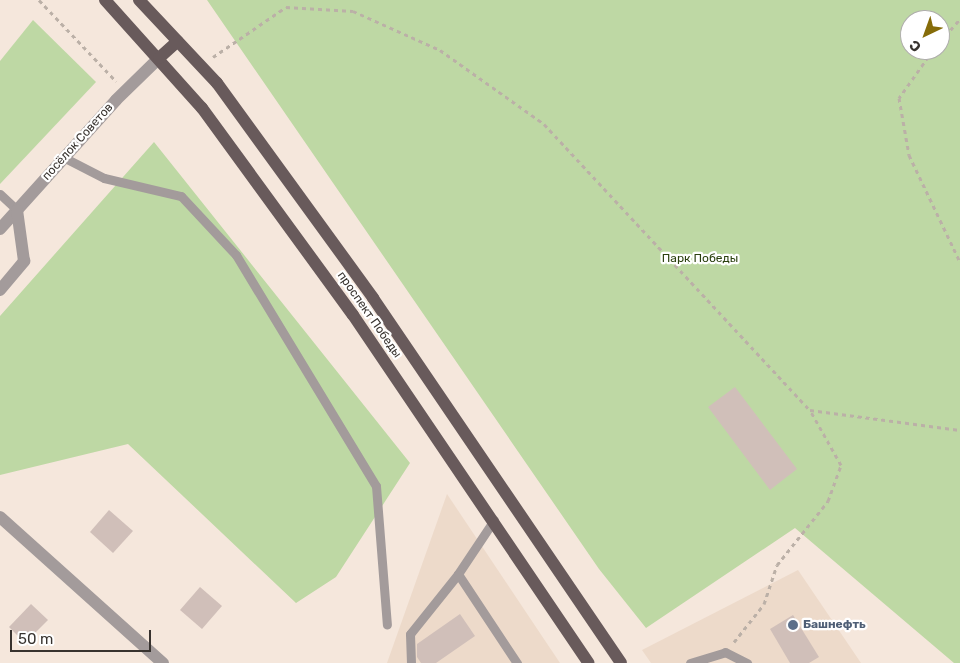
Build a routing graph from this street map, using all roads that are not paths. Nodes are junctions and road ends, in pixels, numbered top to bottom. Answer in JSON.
{"nodes":[{"id":1,"x":105,"y":0,"type":"edge"},
{"id":2,"x":139,"y":0,"type":"edge"},
{"id":3,"x":178,"y":41,"type":"junction"},
{"id":4,"x":159,"y":58,"type":"junction"},
{"id":5,"x":63,"y":157,"type":"junction"},
{"id":6,"x":0,"y":194,"type":"edge"},
{"id":7,"x":17,"y":210,"type":"junction"},
{"id":8,"x":0,"y":229,"type":"edge"},
{"id":9,"x":0,"y":290,"type":"edge"},
{"id":10,"x":0,"y":517,"type":"edge"},
{"id":11,"x":494,"y":520,"type":"junction"},
{"id":12,"x":458,"y":574,"type":"junction"},
{"id":13,"x":387,"y":625,"type":"dead end"},
{"id":14,"x":163,"y":663,"type":"edge"},
{"id":15,"x":411,"y":663,"type":"edge"},
{"id":16,"x":517,"y":663,"type":"edge"},
{"id":17,"x":589,"y":663,"type":"edge"},
{"id":18,"x":621,"y":663,"type":"edge"},
{"id":19,"x":690,"y":663,"type":"edge"},
{"id":20,"x":747,"y":663,"type":"edge"}],
"edges":[{"from":1,"to":4,"type":"main road","name":"проспект Победы"},
{"from":2,"to":3,"type":"main road","name":"проспект Победы"},
{"from":3,"to":4,"type":"main road"},
{"from":3,"to":18,"type":"main road","name":"проспект Победы"},
{"from":4,"to":5,"type":"street","name":"посёлок Советов"},
{"from":4,"to":11,"type":"main road","name":"проспект Победы"},
{"from":5,"to":7,"type":"street","name":"посёлок Советов"},
{"from":5,"to":13,"type":"lane"},
{"from":6,"to":7,"type":"lane"},
{"from":7,"to":8,"type":"street","name":"посёлок Советов"},
{"from":7,"to":9,"type":"street"},
{"from":10,"to":14,"type":"street"},
{"from":11,"to":12,"type":"lane"},
{"from":11,"to":17,"type":"main road","name":"проспект Победы"},
{"from":12,"to":15,"type":"lane"},
{"from":12,"to":16,"type":"lane"},
{"from":19,"to":20,"type":"lane"}]}
